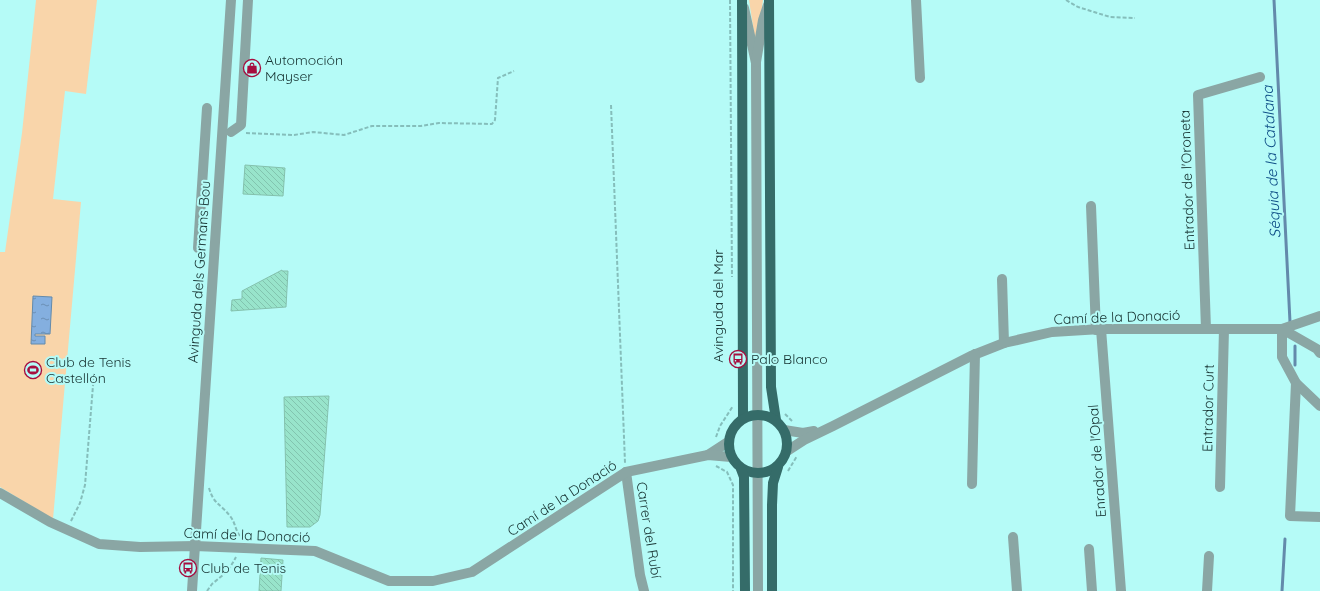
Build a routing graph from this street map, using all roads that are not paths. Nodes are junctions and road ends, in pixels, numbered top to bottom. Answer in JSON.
{"nodes":[{"id":1,"x":231,"y":0,"type":"edge"},
{"id":2,"x":248,"y":0,"type":"edge"},
{"id":3,"x":916,"y":0,"type":"edge"},
{"id":4,"x":742,"y":1,"type":"edge"},
{"id":5,"x":769,"y":1,"type":"edge"},
{"id":6,"x":756,"y":64,"type":"junction"},
{"id":7,"x":1260,"y":77,"type":"dead end"},
{"id":8,"x":920,"y":78,"type":"dead end"},
{"id":9,"x":207,"y":108,"type":"dead end"},
{"id":10,"x":231,"y":132,"type":"road end"},
{"id":11,"x":1091,"y":206,"type":"dead end"},
{"id":12,"x":198,"y":248,"type":"dead end"},
{"id":13,"x":1002,"y":279,"type":"dead end"},
{"id":14,"x":1320,"y":316,"type":"edge"},
{"id":15,"x":1206,"y":329,"type":"junction"},
{"id":16,"x":1224,"y":329,"type":"junction"},
{"id":17,"x":1282,"y":329,"type":"junction"},
{"id":18,"x":1098,"y":330,"type":"junction"},
{"id":19,"x":1004,"y":342,"type":"junction"},
{"id":20,"x":1320,"y":353,"type":"edge"},
{"id":21,"x":974,"y":354,"type":"junction"},
{"id":22,"x":1296,"y":383,"type":"junction"},
{"id":23,"x":1320,"y":406,"type":"edge"},
{"id":24,"x":757,"y":415,"type":"junction"},
{"id":25,"x":743,"y":418,"type":"junction"},
{"id":26,"x":776,"y":420,"type":"junction"},
{"id":27,"x":833,"y":426,"type":"junction"},
{"id":28,"x":784,"y":430,"type":"junction"},
{"id":29,"x":728,"y":442,"type":"junction"},
{"id":30,"x":787,"y":451,"type":"junction"},
{"id":31,"x":708,"y":455,"type":"junction"},
{"id":32,"x":731,"y":457,"type":"junction"},
{"id":33,"x":778,"y":467,"type":"junction"},
{"id":34,"x":741,"y":469,"type":"junction"},
{"id":35,"x":626,"y":472,"type":"junction"},
{"id":36,"x":758,"y":474,"type":"junction"},
{"id":37,"x":972,"y":484,"type":"dead end"},
{"id":38,"x":1220,"y":487,"type":"dead end"},
{"id":39,"x":0,"y":493,"type":"edge"},
{"id":40,"x":1320,"y":518,"type":"edge"},
{"id":41,"x":1013,"y":537,"type":"dead end"},
{"id":42,"x":195,"y":546,"type":"junction"},
{"id":43,"x":1089,"y":549,"type":"dead end"},
{"id":44,"x":1209,"y":556,"type":"dead end"},
{"id":45,"x":389,"y":586,"type":"edge"},
{"id":46,"x":192,"y":591,"type":"edge"},
{"id":47,"x":644,"y":591,"type":"edge"},
{"id":48,"x":745,"y":591,"type":"edge"},
{"id":49,"x":758,"y":591,"type":"edge"},
{"id":50,"x":772,"y":591,"type":"edge"},
{"id":51,"x":1017,"y":591,"type":"edge"},
{"id":52,"x":1092,"y":591,"type":"edge"},
{"id":53,"x":1121,"y":591,"type":"edge"},
{"id":54,"x":1207,"y":591,"type":"edge"}],
"edges":[{"from":1,"to":42,"type":"street","name":"Avinguda dels Germans Bou"},
{"from":2,"to":10,"type":"street"},
{"from":3,"to":8,"type":"street"},
{"from":4,"to":6,"type":"street","name":"Avinguda del Mar"},
{"from":4,"to":25,"type":"main road","name":"Avinguda del Mar"},
{"from":5,"to":6,"type":"street","name":"Avinguda del Mar"},
{"from":5,"to":26,"type":"main road","name":"Avinguda del Mar"},
{"from":6,"to":24,"type":"street","name":"Avinguda del Mar"},
{"from":7,"to":15,"type":"street","name":"Entrador de l'Oroneta"},
{"from":9,"to":12,"type":"street"},
{"from":11,"to":18,"type":"street","name":"Enrador de l'Opal"},
{"from":13,"to":19,"type":"street"},
{"from":14,"to":17,"type":"street"},
{"from":15,"to":16,"type":"street","name":"Camí de la Donació"},
{"from":15,"to":18,"type":"street","name":"Camí de la Donació"},
{"from":16,"to":17,"type":"street","name":"Camí de la Donació"},
{"from":16,"to":38,"type":"street","name":"Entrador Curt"},
{"from":17,"to":20,"type":"street","name":"Camí de la Donació"},
{"from":17,"to":22,"type":"street"},
{"from":18,"to":19,"type":"street","name":"Camí de la Donació"},
{"from":18,"to":53,"type":"street","name":"Enrador de l'Opal"},
{"from":19,"to":21,"type":"street","name":"Camí de la Donació"},
{"from":21,"to":27,"type":"street","name":"Camí de la Donació"},
{"from":21,"to":37,"type":"street"},
{"from":22,"to":23,"type":"street"},
{"from":22,"to":40,"type":"street"},
{"from":24,"to":25,"type":"main road"},
{"from":24,"to":26,"type":"main road"},
{"from":24,"to":36,"type":"street","name":"Avinguda del Mar"},
{"from":25,"to":29,"type":"main road"},
{"from":26,"to":28,"type":"main road"},
{"from":27,"to":28,"type":"street","name":"Camí de la Donació"},
{"from":27,"to":30,"type":"street","name":"Camí de la Donació"},
{"from":28,"to":30,"type":"main road"},
{"from":29,"to":31,"type":"street","name":"Camí de la Donació"},
{"from":29,"to":32,"type":"main road"},
{"from":30,"to":33,"type":"main road"},
{"from":31,"to":32,"type":"street","name":"Camí de la Donació"},
{"from":31,"to":35,"type":"street","name":"Camí de la Donació"},
{"from":32,"to":34,"type":"main road"},
{"from":33,"to":36,"type":"main road"},
{"from":33,"to":50,"type":"main road"},
{"from":34,"to":36,"type":"main road"},
{"from":34,"to":48,"type":"main road"},
{"from":35,"to":45,"type":"street","name":"Camí de la Donació"},
{"from":35,"to":47,"type":"street","name":"Carrer del Rubí"},
{"from":36,"to":49,"type":"street","name":"Avinguda del Mar"},
{"from":39,"to":42,"type":"street","name":"Camí de la Donació"},
{"from":41,"to":51,"type":"street"},
{"from":42,"to":45,"type":"street","name":"Camí de la Donació"},
{"from":42,"to":46,"type":"street","name":"Avinguda dels Germans Bou"},
{"from":43,"to":52,"type":"street"},
{"from":44,"to":54,"type":"street"}]}
